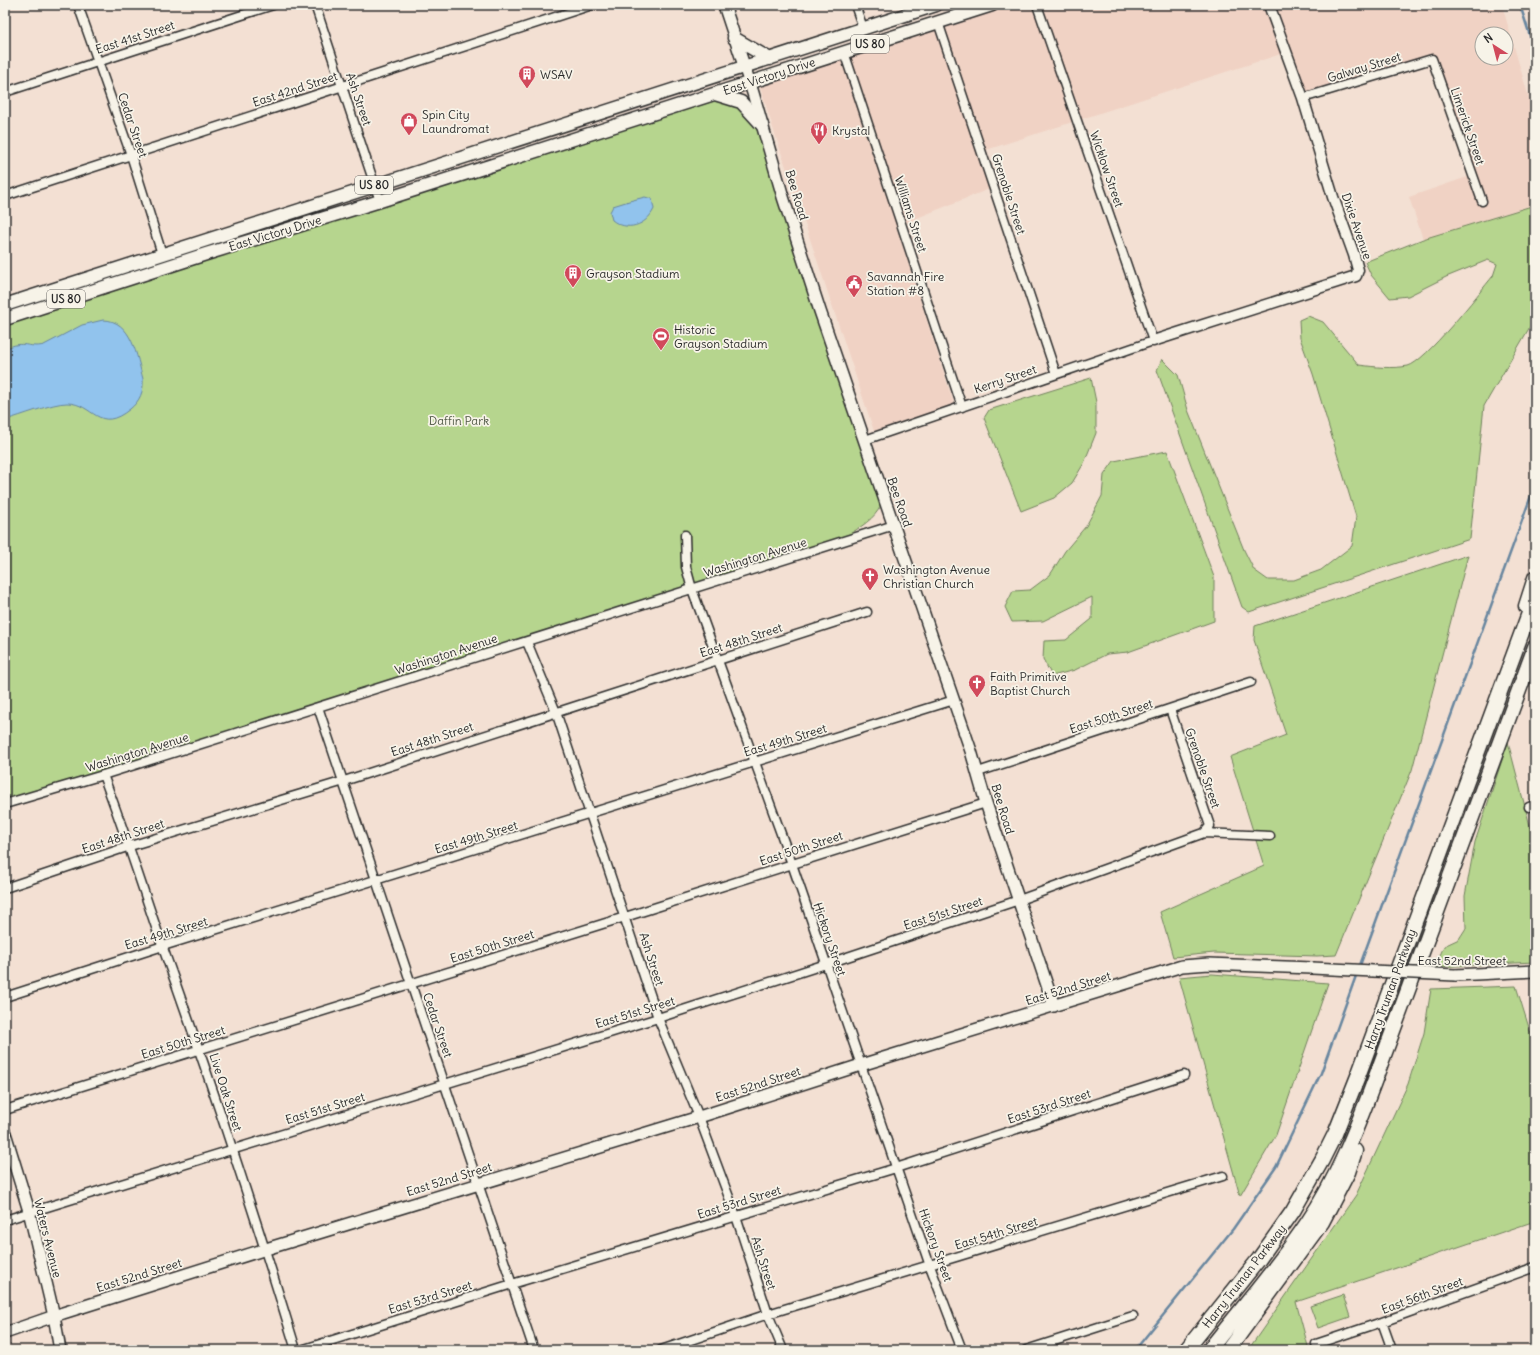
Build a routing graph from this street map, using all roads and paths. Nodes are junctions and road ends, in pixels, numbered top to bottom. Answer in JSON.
{"nodes":[{"id":1,"x":78,"y":5,"type":"edge"},
{"id":2,"x":273,"y":5,"type":"edge"},
{"id":3,"x":315,"y":5,"type":"edge"},
{"id":4,"x":592,"y":5,"type":"edge"},
{"id":5,"x":724,"y":5,"type":"edge"},
{"id":6,"x":855,"y":5,"type":"edge"},
{"id":7,"x":936,"y":5,"type":"edge"},
{"id":8,"x":992,"y":5,"type":"edge"},
{"id":9,"x":1037,"y":5,"type":"edge"},
{"id":10,"x":1269,"y":5,"type":"edge"},
{"id":11,"x":938,"y":22,"type":"junction"},
{"id":12,"x":864,"y":28,"type":"junction"},
{"id":13,"x":734,"y":38,"type":"junction"},
{"id":14,"x":844,"y":52,"type":"junction"},
{"id":15,"x":770,"y":59,"type":"junction"},
{"id":16,"x":1432,"y":59,"type":"joint"},
{"id":17,"x":99,"y":62,"type":"junction"},
{"id":18,"x":744,"y":67,"type":"junction"},
{"id":19,"x":749,"y":82,"type":"junction"},
{"id":20,"x":342,"y":86,"type":"junction"},
{"id":21,"x":5,"y":92,"type":"edge"},
{"id":22,"x":714,"y":94,"type":"junction"},
{"id":23,"x":1303,"y":98,"type":"junction"},
{"id":24,"x":762,"y":125,"type":"junction"},
{"id":25,"x":541,"y":132,"type":"junction"},
{"id":26,"x":546,"y":147,"type":"junction"},
{"id":27,"x":131,"y":155,"type":"junction"},
{"id":28,"x":374,"y":185,"type":"junction"},
{"id":29,"x":5,"y":196,"type":"edge"},
{"id":30,"x":380,"y":201,"type":"junction"},
{"id":31,"x":1482,"y":201,"type":"dead end"},
{"id":32,"x":162,"y":254,"type":"junction"},
{"id":33,"x":142,"y":275,"type":"junction"},
{"id":34,"x":5,"y":305,"type":"edge"},
{"id":35,"x":5,"y":319,"type":"edge"},
{"id":36,"x":1153,"y":342,"type":"junction"},
{"id":37,"x":1056,"y":374,"type":"junction"},
{"id":38,"x":962,"y":407,"type":"junction"},
{"id":39,"x":865,"y":440,"type":"junction"},
{"id":40,"x":894,"y":526,"type":"junction"},
{"id":41,"x":685,"y":535,"type":"dead end"},
{"id":42,"x":1535,"y":578,"type":"edge"},
{"id":43,"x":692,"y":589,"type":"junction"},
{"id":44,"x":1535,"y":597,"type":"edge"},
{"id":45,"x":867,"y":612,"type":"dead end"},
{"id":46,"x":527,"y":642,"type":"junction"},
{"id":47,"x":1535,"y":647,"type":"edge"},
{"id":48,"x":718,"y":660,"type":"junction"},
{"id":49,"x":1251,"y":682,"type":"dead end"},
{"id":50,"x":954,"y":700,"type":"junction"},
{"id":51,"x":318,"y":707,"type":"junction"},
{"id":52,"x":1170,"y":709,"type":"junction"},
{"id":53,"x":556,"y":712,"type":"junction"},
{"id":54,"x":755,"y":762,"type":"junction"},
{"id":55,"x":978,"y":772,"type":"junction"},
{"id":56,"x":103,"y":775,"type":"junction"},
{"id":57,"x":344,"y":781,"type":"junction"},
{"id":58,"x":1466,"y":784,"type":"junction"},
{"id":59,"x":986,"y":803,"type":"junction"},
{"id":60,"x":5,"y":804,"type":"edge"},
{"id":61,"x":589,"y":814,"type":"junction"},
{"id":62,"x":1204,"y":833,"type":"junction"},
{"id":63,"x":1270,"y":836,"type":"dead end"},
{"id":64,"x":130,"y":846,"type":"junction"},
{"id":65,"x":792,"y":864,"type":"junction"},
{"id":66,"x":377,"y":880,"type":"junction"},
{"id":67,"x":5,"y":888,"type":"edge"},
{"id":68,"x":1019,"y":900,"type":"junction"},
{"id":69,"x":625,"y":917,"type":"junction"},
{"id":70,"x":163,"y":946,"type":"junction"},
{"id":71,"x":826,"y":964,"type":"junction"},
{"id":72,"x":1535,"y":971,"type":"edge"},
{"id":73,"x":412,"y":983,"type":"junction"},
{"id":74,"x":5,"y":997,"type":"edge"},
{"id":75,"x":1054,"y":1006,"type":"junction"},
{"id":76,"x":658,"y":1018,"type":"junction"},
{"id":77,"x":200,"y":1049,"type":"junction"},
{"id":78,"x":861,"y":1065,"type":"junction"},
{"id":79,"x":1184,"y":1075,"type":"dead end"},
{"id":80,"x":1374,"y":1082,"type":"junction"},
{"id":81,"x":445,"y":1083,"type":"junction"},
{"id":82,"x":5,"y":1110,"type":"edge"},
{"id":83,"x":698,"y":1117,"type":"junction"},
{"id":84,"x":5,"y":1133,"type":"edge"},
{"id":85,"x":233,"y":1150,"type":"junction"},
{"id":86,"x":896,"y":1168,"type":"junction"},
{"id":87,"x":1223,"y":1176,"type":"dead end"},
{"id":88,"x":479,"y":1183,"type":"junction"},
{"id":89,"x":29,"y":1211,"type":"junction"},
{"id":90,"x":736,"y":1216,"type":"junction"},
{"id":91,"x":5,"y":1220,"type":"edge"},
{"id":92,"x":266,"y":1249,"type":"junction"},
{"id":93,"x":930,"y":1266,"type":"junction"},
{"id":94,"x":1535,"y":1267,"type":"edge"},
{"id":95,"x":512,"y":1284,"type":"junction"},
{"id":96,"x":1226,"y":1300,"type":"junction"},
{"id":97,"x":768,"y":1314,"type":"junction"},
{"id":98,"x":54,"y":1316,"type":"junction"},
{"id":99,"x":1133,"y":1316,"type":"dead end"},
{"id":100,"x":1382,"y":1322,"type":"junction"},
{"id":101,"x":5,"y":1333,"type":"edge"},
{"id":102,"x":1316,"y":1344,"type":"dead end"},
{"id":103,"x":60,"y":1350,"type":"edge"},
{"id":104,"x":296,"y":1350,"type":"edge"},
{"id":105,"x":301,"y":1350,"type":"edge"},
{"id":106,"x":534,"y":1350,"type":"edge"},
{"id":107,"x":661,"y":1350,"type":"edge"},
{"id":108,"x":783,"y":1350,"type":"edge"},
{"id":109,"x":962,"y":1350,"type":"edge"},
{"id":110,"x":1026,"y":1350,"type":"edge"},
{"id":111,"x":1180,"y":1350,"type":"edge"},
{"id":112,"x":1186,"y":1350,"type":"edge"},
{"id":113,"x":1209,"y":1350,"type":"edge"},
{"id":114,"x":1228,"y":1350,"type":"edge"},
{"id":115,"x":1392,"y":1350,"type":"edge"}],
"edges":[{"from":1,"to":17,"type":"street","name":"Cedar Street"},
{"from":2,"to":17,"type":"street","name":"East 41st Street"},
{"from":3,"to":20,"type":"street","name":"Ash Street"},
{"from":4,"to":20,"type":"street","name":"East 42nd Street"},
{"from":5,"to":13,"type":"main road","name":"Bee Road"},
{"from":6,"to":12,"type":"street"},
{"from":7,"to":12,"type":"main road","name":"East Victory Drive","number":"US 80"},
{"from":8,"to":11,"type":"main road","name":"East Victory Drive","number":"US 80"},
{"from":9,"to":36,"type":"street","name":"Wicklow Street"},
{"from":10,"to":23,"type":"street","name":"Dixie Avenue"},
{"from":11,"to":14,"type":"main road","name":"East Victory Drive","number":"US 80"},
{"from":11,"to":37,"type":"street","name":"Grenoble Street"},
{"from":12,"to":15,"type":"main road","name":"East Victory Drive","number":"US 80"},
{"from":13,"to":15,"type":"main road"},
{"from":13,"to":18,"type":"main road","name":"Bee Road"},
{"from":14,"to":19,"type":"main road","name":"East Victory Drive","number":"US 80"},
{"from":14,"to":38,"type":"street","name":"Williams Street"},
{"from":15,"to":18,"type":"main road","name":"East Victory Drive","number":"US 80"},
{"from":16,"to":23,"type":"street","name":"Galway Street"},
{"from":16,"to":31,"type":"street","name":"Limerick Street"},
{"from":17,"to":21,"type":"street","name":"East 41st Street"},
{"from":17,"to":27,"type":"street","name":"Cedar Street"},
{"from":18,"to":19,"type":"main road","name":"Bee Road"},
{"from":18,"to":25,"type":"main road","name":"East Victory Drive","number":"US 80"},
{"from":19,"to":22,"type":"main road","name":"East Victory Drive","number":"US 80"},
{"from":19,"to":24,"type":"main road","name":"Bee Road"},
{"from":20,"to":27,"type":"street","name":"East 42nd Street"},
{"from":20,"to":28,"type":"street","name":"Ash Street"},
{"from":22,"to":24,"type":"main road"},
{"from":22,"to":26,"type":"main road","name":"East Victory Drive","number":"US 80"},
{"from":23,"to":36,"type":"street","name":"Dixie Avenue"},
{"from":24,"to":39,"type":"main road","name":"Bee Road"},
{"from":25,"to":26,"type":"street"},
{"from":25,"to":28,"type":"main road","name":"East Victory Drive","number":"US 80"},
{"from":26,"to":30,"type":"main road","name":"East Victory Drive","number":"US 80"},
{"from":27,"to":29,"type":"street","name":"East 42nd Street"},
{"from":27,"to":32,"type":"street","name":"Cedar Street"},
{"from":28,"to":30,"type":"street","name":"Ash Street"},
{"from":28,"to":32,"type":"main road","name":"East Victory Drive","number":"US 80"},
{"from":30,"to":33,"type":"main road","name":"East Victory Drive","number":"US 80"},
{"from":32,"to":33,"type":"main road"},
{"from":32,"to":34,"type":"main road","name":"East Victory Drive","number":"US 80"},
{"from":33,"to":35,"type":"main road","name":"East Victory Drive","number":"US 80"},
{"from":36,"to":37,"type":"street","name":"Kerry Street"},
{"from":37,"to":38,"type":"street","name":"Kerry Street"},
{"from":38,"to":39,"type":"street","name":"Kerry Street"},
{"from":39,"to":40,"type":"main road","name":"Bee Road"},
{"from":40,"to":43,"type":"street","name":"Washington Avenue"},
{"from":40,"to":50,"type":"main road","name":"Bee Road"},
{"from":41,"to":43,"type":"street","name":"Hickory Street"},
{"from":42,"to":58,"type":"highway"},
{"from":43,"to":46,"type":"street","name":"Washington Avenue"},
{"from":43,"to":48,"type":"street","name":"Hickory Street"},
{"from":44,"to":58,"type":"highway","name":"Harry Truman Parkway"},
{"from":45,"to":48,"type":"street","name":"East 48th Street"},
{"from":46,"to":51,"type":"street","name":"Washington Avenue"},
{"from":46,"to":53,"type":"street","name":"Ash Street"},
{"from":47,"to":80,"type":"highway","name":"Harry Truman Parkway"},
{"from":48,"to":53,"type":"street","name":"East 48th Street"},
{"from":48,"to":54,"type":"street","name":"Hickory Street"},
{"from":49,"to":52,"type":"street","name":"East 50th Street"},
{"from":50,"to":54,"type":"street","name":"East 49th Street"},
{"from":50,"to":55,"type":"main road","name":"Bee Road"},
{"from":51,"to":56,"type":"street","name":"Washington Avenue"},
{"from":51,"to":57,"type":"street","name":"Cedar Street"},
{"from":52,"to":55,"type":"street","name":"East 50th Street"},
{"from":52,"to":62,"type":"street","name":"Grenoble Street"},
{"from":53,"to":57,"type":"street","name":"East 48th Street"},
{"from":53,"to":61,"type":"street","name":"Ash Street"},
{"from":54,"to":61,"type":"street","name":"East 49th Street"},
{"from":54,"to":65,"type":"street","name":"Hickory Street"},
{"from":55,"to":59,"type":"main road","name":"Bee Road"},
{"from":56,"to":60,"type":"street","name":"Washington Avenue"},
{"from":56,"to":64,"type":"street","name":"Live Oak Street"},
{"from":57,"to":64,"type":"street","name":"East 48th Street"},
{"from":57,"to":66,"type":"street","name":"Cedar Street"},
{"from":58,"to":96,"type":"highway","name":"Harry Truman Parkway"},
{"from":59,"to":65,"type":"street","name":"East 50th Street"},
{"from":59,"to":68,"type":"main road","name":"Bee Road"},
{"from":61,"to":66,"type":"street","name":"East 49th Street"},
{"from":61,"to":69,"type":"street","name":"Ash Street"},
{"from":62,"to":63,"type":"street","name":"East 51st Street"},
{"from":62,"to":68,"type":"street","name":"East 51st Street"},
{"from":64,"to":67,"type":"street","name":"East 48th Street"},
{"from":64,"to":70,"type":"street","name":"Live Oak Street"},
{"from":65,"to":69,"type":"street","name":"East 50th Street"},
{"from":65,"to":71,"type":"street","name":"Hickory Street"},
{"from":66,"to":70,"type":"street","name":"East 49th Street"},
{"from":66,"to":73,"type":"street","name":"Cedar Street"},
{"from":68,"to":71,"type":"street","name":"East 51st Street"},
{"from":68,"to":75,"type":"main road","name":"Bee Road"},
{"from":69,"to":73,"type":"street","name":"East 50th Street"},
{"from":69,"to":76,"type":"street","name":"Ash Street"},
{"from":70,"to":74,"type":"street","name":"East 49th Street"},
{"from":70,"to":77,"type":"street","name":"Live Oak Street"},
{"from":71,"to":76,"type":"street","name":"East 51st Street"},
{"from":71,"to":78,"type":"street","name":"Hickory Street"},
{"from":72,"to":75,"type":"main road","name":"East 52nd Street","bridge":true},
{"from":73,"to":77,"type":"street","name":"East 50th Street"},
{"from":73,"to":81,"type":"street","name":"Cedar Street"},
{"from":75,"to":78,"type":"main road","name":"East 52nd Street"},
{"from":76,"to":81,"type":"street","name":"East 51st Street"},
{"from":76,"to":83,"type":"street","name":"Ash Street"},
{"from":77,"to":82,"type":"street","name":"East 50th Street"},
{"from":77,"to":85,"type":"street","name":"Live Oak Street"},
{"from":78,"to":83,"type":"main road","name":"East 52nd Street"},
{"from":78,"to":86,"type":"street","name":"Hickory Street"},
{"from":79,"to":86,"type":"street","name":"East 53rd Street"},
{"from":80,"to":113,"type":"highway","name":"Harry Truman Parkway"},
{"from":80,"to":114,"type":"highway"},
{"from":81,"to":85,"type":"street","name":"East 51st Street"},
{"from":81,"to":88,"type":"street","name":"Cedar Street"},
{"from":83,"to":88,"type":"main road","name":"East 52nd Street"},
{"from":83,"to":90,"type":"street","name":"Ash Street"},
{"from":84,"to":89,"type":"main road","name":"Waters Avenue"},
{"from":85,"to":89,"type":"street","name":"East 51st Street"},
{"from":85,"to":92,"type":"street","name":"Live Oak Street"},
{"from":86,"to":90,"type":"street","name":"East 53rd Street"},
{"from":86,"to":93,"type":"street","name":"Hickory Street"},
{"from":87,"to":93,"type":"street","name":"East 54th Street"},
{"from":88,"to":92,"type":"main road","name":"East 52nd Street"},
{"from":88,"to":95,"type":"street","name":"Cedar Street"},
{"from":89,"to":91,"type":"street","name":"East 51st Street"},
{"from":89,"to":98,"type":"main road","name":"Waters Avenue"},
{"from":90,"to":95,"type":"street","name":"East 53rd Street"},
{"from":90,"to":97,"type":"street","name":"Ash Street"},
{"from":92,"to":98,"type":"main road","name":"East 52nd Street"},
{"from":92,"to":104,"type":"street","name":"Live Oak Street"},
{"from":93,"to":97,"type":"street","name":"East 54th Street"},
{"from":93,"to":109,"type":"street","name":"Hickory Street"},
{"from":94,"to":100,"type":"street","name":"East 56th Street"},
{"from":95,"to":105,"type":"street","name":"East 53rd Street"},
{"from":95,"to":106,"type":"street","name":"Cedar Street"},
{"from":96,"to":111,"type":"highway"},
{"from":96,"to":112,"type":"highway","name":"Harry Truman Parkway"},
{"from":97,"to":107,"type":"street","name":"East 54th Street"},
{"from":97,"to":108,"type":"street","name":"Ash Street"},
{"from":98,"to":101,"type":"main road","name":"East 52nd Street"},
{"from":98,"to":103,"type":"main road","name":"Waters Avenue"},
{"from":99,"to":110,"type":"street"},
{"from":100,"to":102,"type":"street","name":"East 56th Street"},
{"from":100,"to":115,"type":"street"}]}
